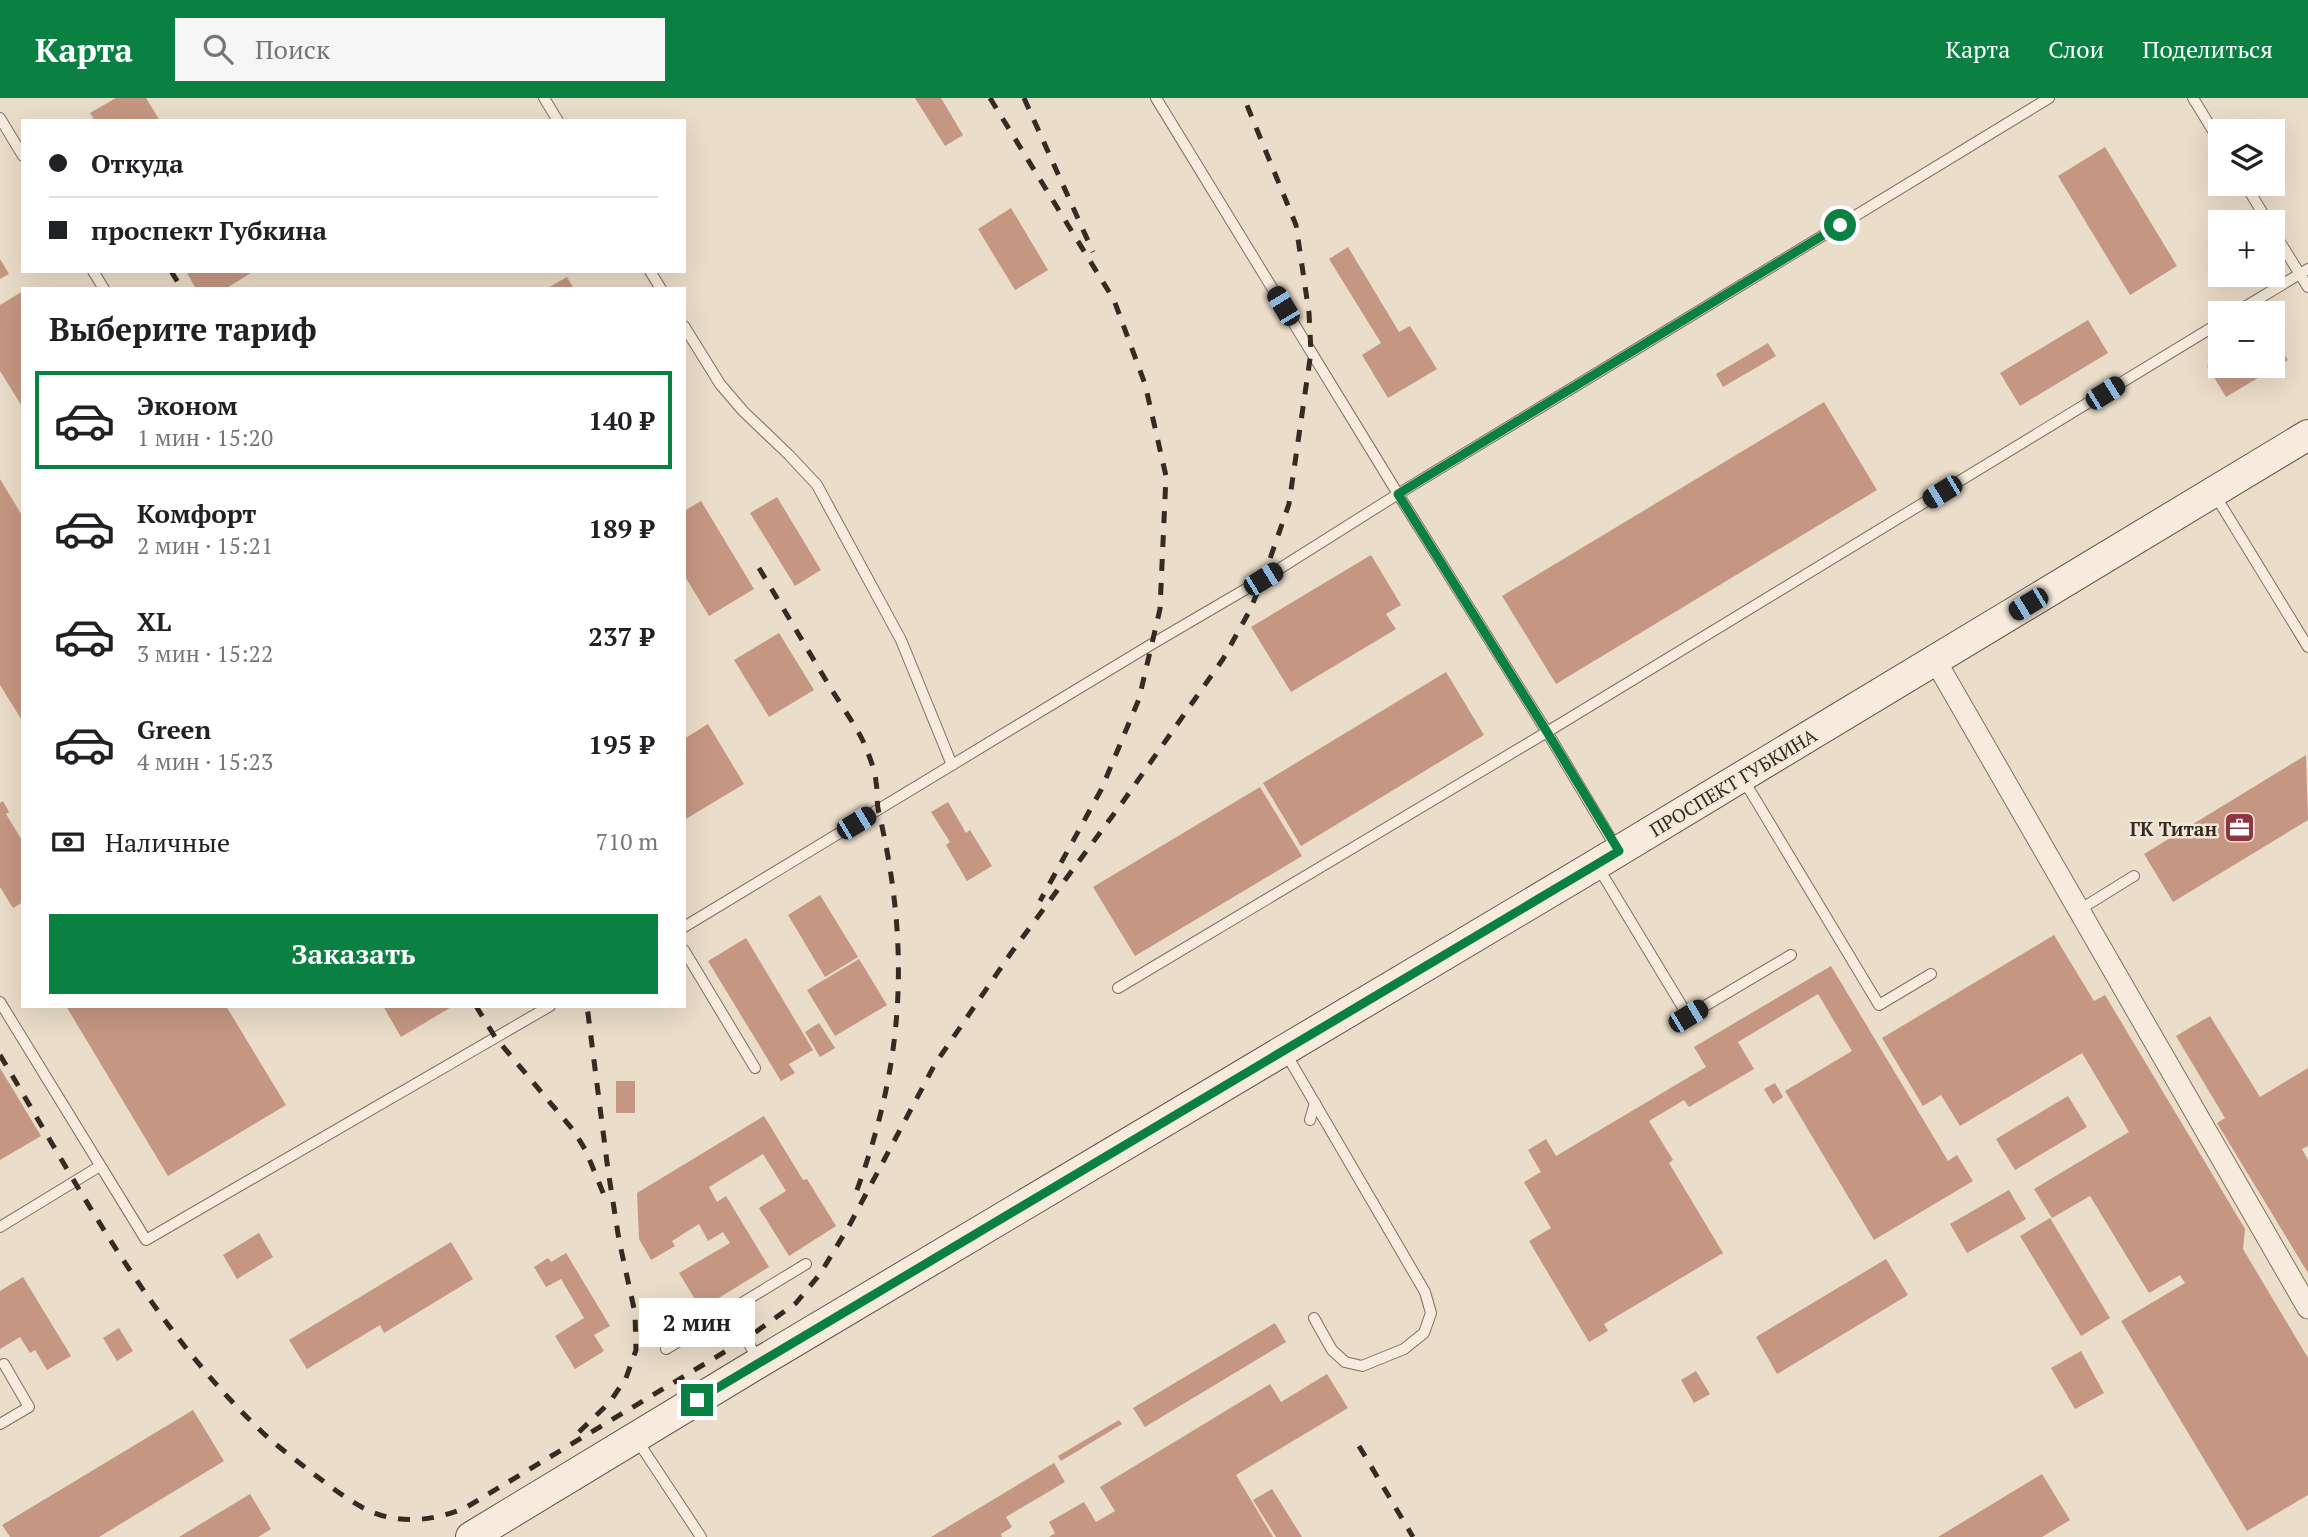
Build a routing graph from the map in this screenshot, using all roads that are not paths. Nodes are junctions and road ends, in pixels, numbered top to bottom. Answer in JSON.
{"nodes":[{"id":1,"x":544,"y":98,"type":"edge"},
{"id":2,"x":1156,"y":98,"type":"edge"},
{"id":3,"x":2049,"y":98,"type":"edge"},
{"id":4,"x":2193,"y":98,"type":"edge"},
{"id":5,"x":0,"y":118,"type":"edge"},
{"id":6,"x":557,"y":119,"type":"edge"},
{"id":7,"x":2208,"y":123,"type":"edge"},
{"id":8,"x":21,"y":153,"type":"edge"},
{"id":9,"x":2285,"y":247,"type":"edge"},
{"id":10,"x":2304,"y":272,"type":"edge"},
{"id":11,"x":2308,"y":287,"type":"edge"},
{"id":12,"x":2255,"y":301,"type":"edge"},
{"id":13,"x":686,"y":329,"type":"edge"},
{"id":14,"x":2208,"y":330,"type":"edge"},
{"id":15,"x":2308,"y":435,"type":"edge"},
{"id":16,"x":2213,"y":492,"type":"junction"},
{"id":17,"x":1398,"y":494,"type":"junction"},
{"id":18,"x":2308,"y":647,"type":"edge"},
{"id":19,"x":1935,"y":660,"type":"junction"},
{"id":20,"x":1547,"y":732,"type":"junction"},
{"id":21,"x":952,"y":765,"type":"junction"},
{"id":22,"x":1742,"y":777,"type":"junction"},
{"id":23,"x":1608,"y":858,"type":"junction"},
{"id":24,"x":2134,"y":876,"type":"dead end"},
{"id":25,"x":2079,"y":910,"type":"junction"},
{"id":26,"x":686,"y":926,"type":"edge"},
{"id":27,"x":686,"y":953,"type":"edge"},
{"id":28,"x":1790,"y":955,"type":"dead end"},
{"id":29,"x":1931,"y":974,"type":"dead end"},
{"id":30,"x":1118,"y":988,"type":"dead end"},
{"id":31,"x":0,"y":1002,"type":"edge"},
{"id":32,"x":547,"y":1008,"type":"edge"},
{"id":33,"x":1284,"y":1049,"type":"junction"},
{"id":34,"x":755,"y":1068,"type":"dead end"},
{"id":35,"x":1315,"y":1102,"type":"junction"},
{"id":36,"x":1310,"y":1120,"type":"dead end"},
{"id":37,"x":100,"y":1166,"type":"junction"},
{"id":38,"x":0,"y":1227,"type":"edge"},
{"id":39,"x":806,"y":1264,"type":"dead end"},
{"id":40,"x":2308,"y":1308,"type":"edge"},
{"id":41,"x":729,"y":1311,"type":"junction"},
{"id":42,"x":1314,"y":1318,"type":"dead end"},
{"id":43,"x":666,"y":1349,"type":"dead end"},
{"id":44,"x":760,"y":1362,"type":"junction"},
{"id":45,"x":4,"y":1364,"type":"dead end"},
{"id":46,"x":0,"y":1424,"type":"edge"},
{"id":47,"x":635,"y":1437,"type":"junction"},
{"id":48,"x":471,"y":1537,"type":"edge"},
{"id":49,"x":701,"y":1537,"type":"edge"}],
"edges":[{"from":1,"to":6,"type":"lane"},
{"from":2,"to":17,"type":"lane"},
{"from":3,"to":17,"type":"lane"},
{"from":4,"to":7,"type":"lane"},
{"from":5,"to":8,"type":"lane"},
{"from":9,"to":10,"type":"lane"},
{"from":10,"to":11,"type":"lane"},
{"from":10,"to":12,"type":"lane"},
{"from":13,"to":21,"type":"lane"},
{"from":14,"to":20,"type":"lane"},
{"from":15,"to":16,"type":"main road","name":"ПРОСПЕКТ ГУБКИНА"},
{"from":16,"to":18,"type":"lane"},
{"from":16,"to":19,"type":"main road","name":"ПРОСПЕКТ ГУБКИНА"},
{"from":17,"to":20,"type":"lane"},
{"from":17,"to":21,"type":"lane"},
{"from":19,"to":22,"type":"main road","name":"ПРОСПЕКТ ГУБКИНА"},
{"from":19,"to":25,"type":"street"},
{"from":20,"to":23,"type":"lane"},
{"from":20,"to":30,"type":"lane"},
{"from":21,"to":26,"type":"lane"},
{"from":22,"to":23,"type":"main road","name":"ПРОСПЕКТ ГУБКИНА"},
{"from":22,"to":29,"type":"lane"},
{"from":23,"to":28,"type":"lane"},
{"from":23,"to":33,"type":"main road","name":"ПРОСПЕКТ ГУБКИНА"},
{"from":24,"to":25,"type":"lane"},
{"from":25,"to":40,"type":"street"},
{"from":27,"to":34,"type":"lane"},
{"from":31,"to":37,"type":"lane"},
{"from":32,"to":37,"type":"lane"},
{"from":33,"to":35,"type":"lane"},
{"from":33,"to":44,"type":"main road","name":"ПРОСПЕКТ ГУБКИНА"},
{"from":35,"to":36,"type":"lane"},
{"from":35,"to":42,"type":"lane"},
{"from":37,"to":38,"type":"lane"},
{"from":39,"to":41,"type":"lane"},
{"from":41,"to":43,"type":"lane"},
{"from":41,"to":44,"type":"lane"},
{"from":44,"to":47,"type":"main road","name":"ПРОСПЕКТ ГУБКИНА"},
{"from":45,"to":46,"type":"lane"},
{"from":47,"to":48,"type":"main road","name":"ПРОСПЕКТ ГУБКИНА"},
{"from":47,"to":49,"type":"lane"}]}
